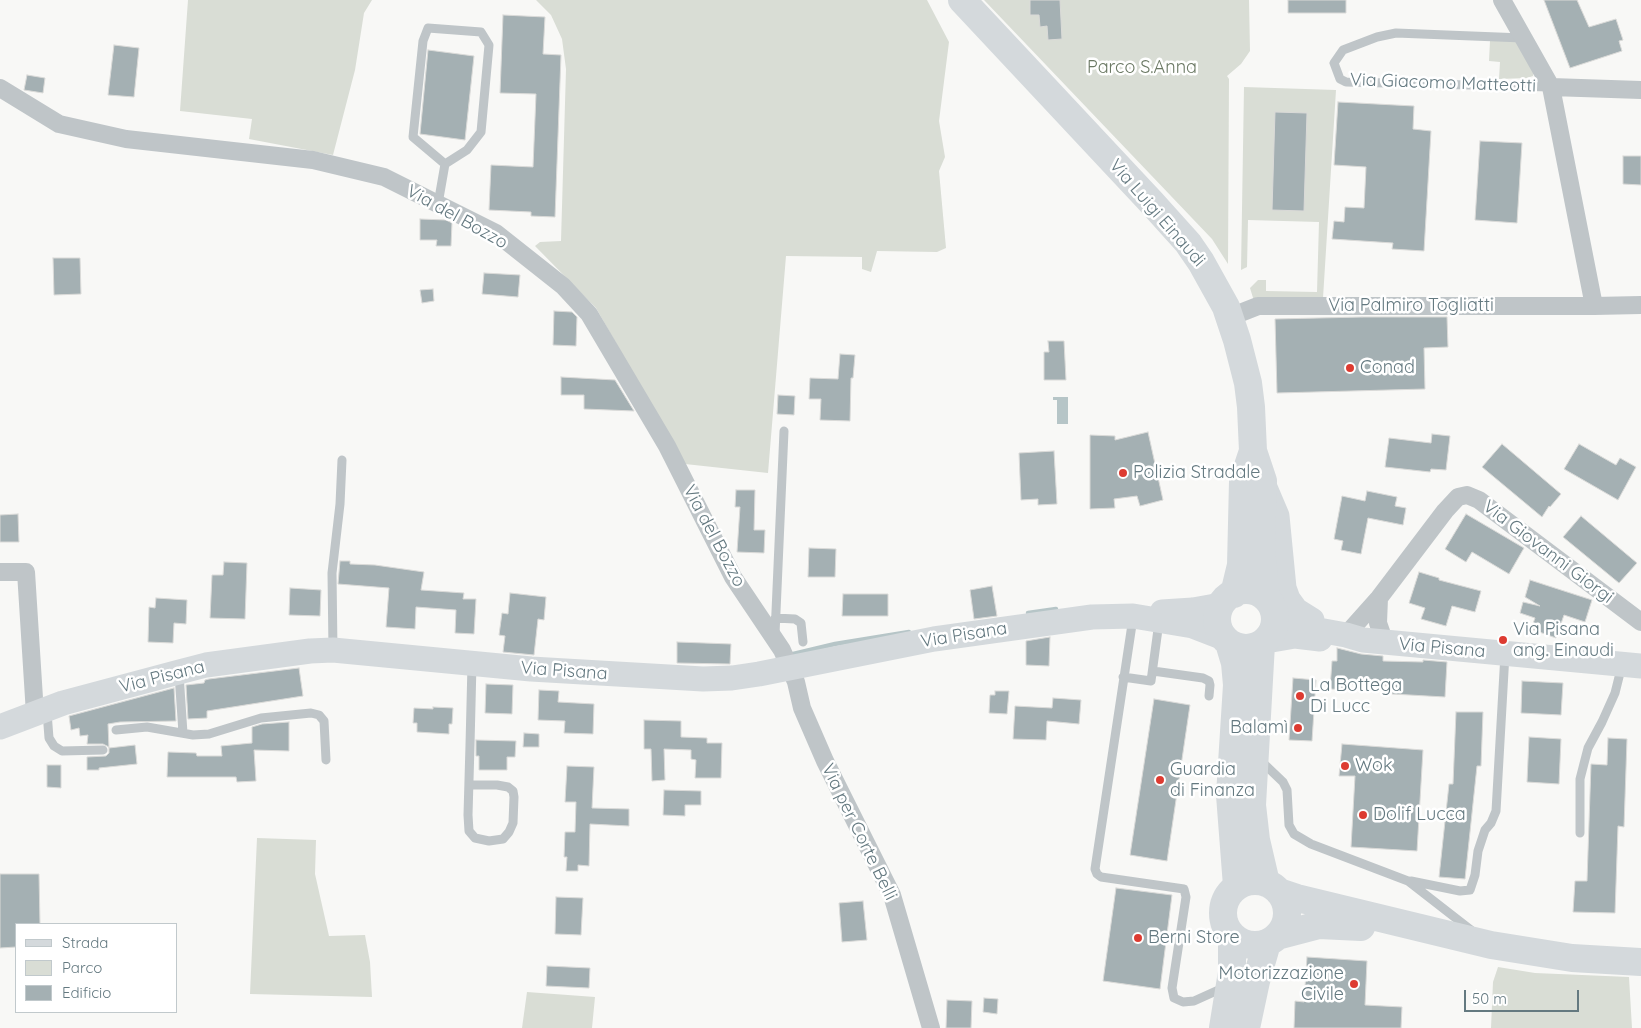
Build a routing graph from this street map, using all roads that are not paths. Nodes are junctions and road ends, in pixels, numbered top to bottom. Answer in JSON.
{"nodes":[{"id":1,"x":962,"y":0,"type":"edge"},
{"id":2,"x":1502,"y":0,"type":"edge"},
{"id":3,"x":1523,"y":38,"type":"junction"},
{"id":4,"x":1551,"y":87,"type":"junction"},
{"id":5,"x":0,"y":88,"type":"edge"},
{"id":6,"x":1641,"y":90,"type":"edge"},
{"id":7,"x":444,"y":164,"type":"junction"},
{"id":8,"x":438,"y":204,"type":"junction"},
{"id":9,"x":1641,"y":305,"type":"edge"},
{"id":10,"x":1594,"y":306,"type":"junction"},
{"id":11,"x":1230,"y":317,"type":"junction"},
{"id":12,"x":784,"y":431,"type":"dead end"},
{"id":13,"x":1253,"y":451,"type":"junction"},
{"id":14,"x":342,"y":460,"type":"dead end"},
{"id":15,"x":1263,"y":481,"type":"junction"},
{"id":16,"x":0,"y":572,"type":"edge"},
{"id":17,"x":1379,"y":598,"type":"junction"},
{"id":18,"x":1228,"y":599,"type":"junction"},
{"id":19,"x":1270,"y":603,"type":"junction"},
{"id":20,"x":1133,"y":616,"type":"junction"},
{"id":21,"x":775,"y":618,"type":"junction"},
{"id":22,"x":1159,"y":622,"type":"junction"},
{"id":23,"x":1641,"y":622,"type":"edge"},
{"id":24,"x":1365,"y":639,"type":"junction"},
{"id":25,"x":1227,"y":640,"type":"junction"},
{"id":26,"x":803,"y":642,"type":"dead end"},
{"id":27,"x":1264,"y":642,"type":"junction"},
{"id":28,"x":333,"y":643,"type":"junction"},
{"id":29,"x":784,"y":654,"type":"junction"},
{"id":30,"x":1505,"y":654,"type":"junction"},
{"id":31,"x":472,"y":664,"type":"junction"},
{"id":32,"x":1631,"y":665,"type":"edge"},
{"id":33,"x":1153,"y":671,"type":"junction"},
{"id":34,"x":179,"y":672,"type":"junction"},
{"id":35,"x":1123,"y":678,"type":"junction"},
{"id":36,"x":1209,"y":696,"type":"dead end"},
{"id":37,"x":1235,"y":706,"type":"junction"},
{"id":38,"x":41,"y":711,"type":"junction"},
{"id":39,"x":0,"y":727,"type":"edge"},
{"id":40,"x":116,"y":730,"type":"dead end"},
{"id":41,"x":183,"y":734,"type":"junction"},
{"id":42,"x":103,"y":750,"type":"dead end"},
{"id":43,"x":1254,"y":755,"type":"junction"},
{"id":44,"x":326,"y":760,"type":"dead end"},
{"id":45,"x":469,"y":784,"type":"junction"},
{"id":46,"x":1580,"y":833,"type":"dead end"},
{"id":47,"x":1408,"y":881,"type":"junction"},
{"id":48,"x":1237,"y":886,"type":"junction"},
{"id":49,"x":1273,"y":887,"type":"junction"},
{"id":50,"x":1232,"y":936,"type":"junction"},
{"id":51,"x":1449,"y":936,"type":"junction"},
{"id":52,"x":1272,"y":940,"type":"junction"},
{"id":53,"x":1491,"y":945,"type":"junction"},
{"id":54,"x":1641,"y":962,"type":"edge"},
{"id":55,"x":1230,"y":984,"type":"junction"},
{"id":56,"x":931,"y":1028,"type":"edge"},
{"id":57,"x":1223,"y":1028,"type":"edge"},
{"id":58,"x":1246,"y":1028,"type":"edge"}],
"edges":[{"from":1,"to":11,"type":"main road","name":"Via Luigi Einaudi"},
{"from":2,"to":3,"type":"street","name":"Via Giacomo Matteotti"},
{"from":3,"to":4,"type":"street","name":"Via Giacomo Matteotti"},
{"from":3,"to":4,"type":"lane","name":"Via Giacomo Matteotti"},
{"from":4,"to":6,"type":"street","name":"Via Giacomo Matteotti"},
{"from":4,"to":10,"type":"street"},
{"from":5,"to":8,"type":"street","name":"Via del Bozzo"},
{"from":7,"to":7,"type":"lane"},
{"from":7,"to":8,"type":"lane"},
{"from":8,"to":29,"type":"street","name":"Via del Bozzo"},
{"from":9,"to":10,"type":"street","name":"Via Palmiro Togliatti"},
{"from":10,"to":11,"type":"street","name":"Via Palmiro Togliatti"},
{"from":11,"to":13,"type":"main road","name":"Via Luigi Einaudi"},
{"from":12,"to":21,"type":"lane"},
{"from":13,"to":15,"type":"main road"},
{"from":13,"to":18,"type":"main road","name":"Via Luigi Einaudi"},
{"from":14,"to":28,"type":"lane"},
{"from":15,"to":19,"type":"main road"},
{"from":15,"to":24,"type":"main road"},
{"from":16,"to":38,"type":"street"},
{"from":17,"to":23,"type":"street","name":"Via Giovanni Giorgi"},
{"from":17,"to":24,"type":"street","name":"Via Giovanni Giorgi"},
{"from":17,"to":24,"type":"street"},
{"from":18,"to":19,"type":"main road","name":"Via Pisana"},
{"from":18,"to":20,"type":"main road","name":"Via Pisana"},
{"from":18,"to":25,"type":"main road"},
{"from":19,"to":24,"type":"main road","name":"Via Pisana"},
{"from":19,"to":27,"type":"main road"},
{"from":20,"to":22,"type":"main road","name":"Via Pisana"},
{"from":20,"to":29,"type":"main road","name":"Via Pisana"},
{"from":20,"to":35,"type":"lane"},
{"from":21,"to":26,"type":"lane"},
{"from":21,"to":29,"type":"lane"},
{"from":22,"to":25,"type":"main road","name":"Via Pisana"},
{"from":22,"to":33,"type":"lane"},
{"from":22,"to":37,"type":"main road"},
{"from":24,"to":27,"type":"main road","name":"Via Pisana"},
{"from":24,"to":30,"type":"main road","name":"Via Pisana"},
{"from":25,"to":27,"type":"main road","name":"Via Pisana"},
{"from":25,"to":37,"type":"main road"},
{"from":27,"to":43,"type":"main road"},
{"from":28,"to":31,"type":"main road","name":"Via Pisana"},
{"from":28,"to":34,"type":"main road","name":"Via Pisana"},
{"from":29,"to":31,"type":"main road","name":"Via Pisana"},
{"from":29,"to":56,"type":"street","name":"Via per Corte Belli"},
{"from":30,"to":32,"type":"main road","name":"Via Pisana"},
{"from":30,"to":47,"type":"lane"},
{"from":31,"to":45,"type":"lane"},
{"from":32,"to":46,"type":"lane"},
{"from":33,"to":35,"type":"lane"},
{"from":33,"to":36,"type":"lane"},
{"from":34,"to":38,"type":"main road","name":"Via Pisana"},
{"from":34,"to":41,"type":"lane"},
{"from":35,"to":55,"type":"lane"},
{"from":37,"to":48,"type":"main road"},
{"from":38,"to":39,"type":"main road","name":"Via Pisana"},
{"from":38,"to":42,"type":"lane"},
{"from":40,"to":41,"type":"lane"},
{"from":41,"to":44,"type":"lane"},
{"from":43,"to":47,"type":"lane"},
{"from":43,"to":49,"type":"main road"},
{"from":45,"to":45,"type":"lane"},
{"from":47,"to":53,"type":"lane"},
{"from":48,"to":49,"type":"main road"},
{"from":48,"to":50,"type":"main road"},
{"from":49,"to":51,"type":"main road"},
{"from":49,"to":52,"type":"main road"},
{"from":50,"to":52,"type":"main road"},
{"from":50,"to":55,"type":"main road"},
{"from":51,"to":52,"type":"main road"},
{"from":51,"to":53,"type":"main road"},
{"from":52,"to":58,"type":"main road"},
{"from":53,"to":54,"type":"main road"},
{"from":55,"to":57,"type":"main road"}]}
